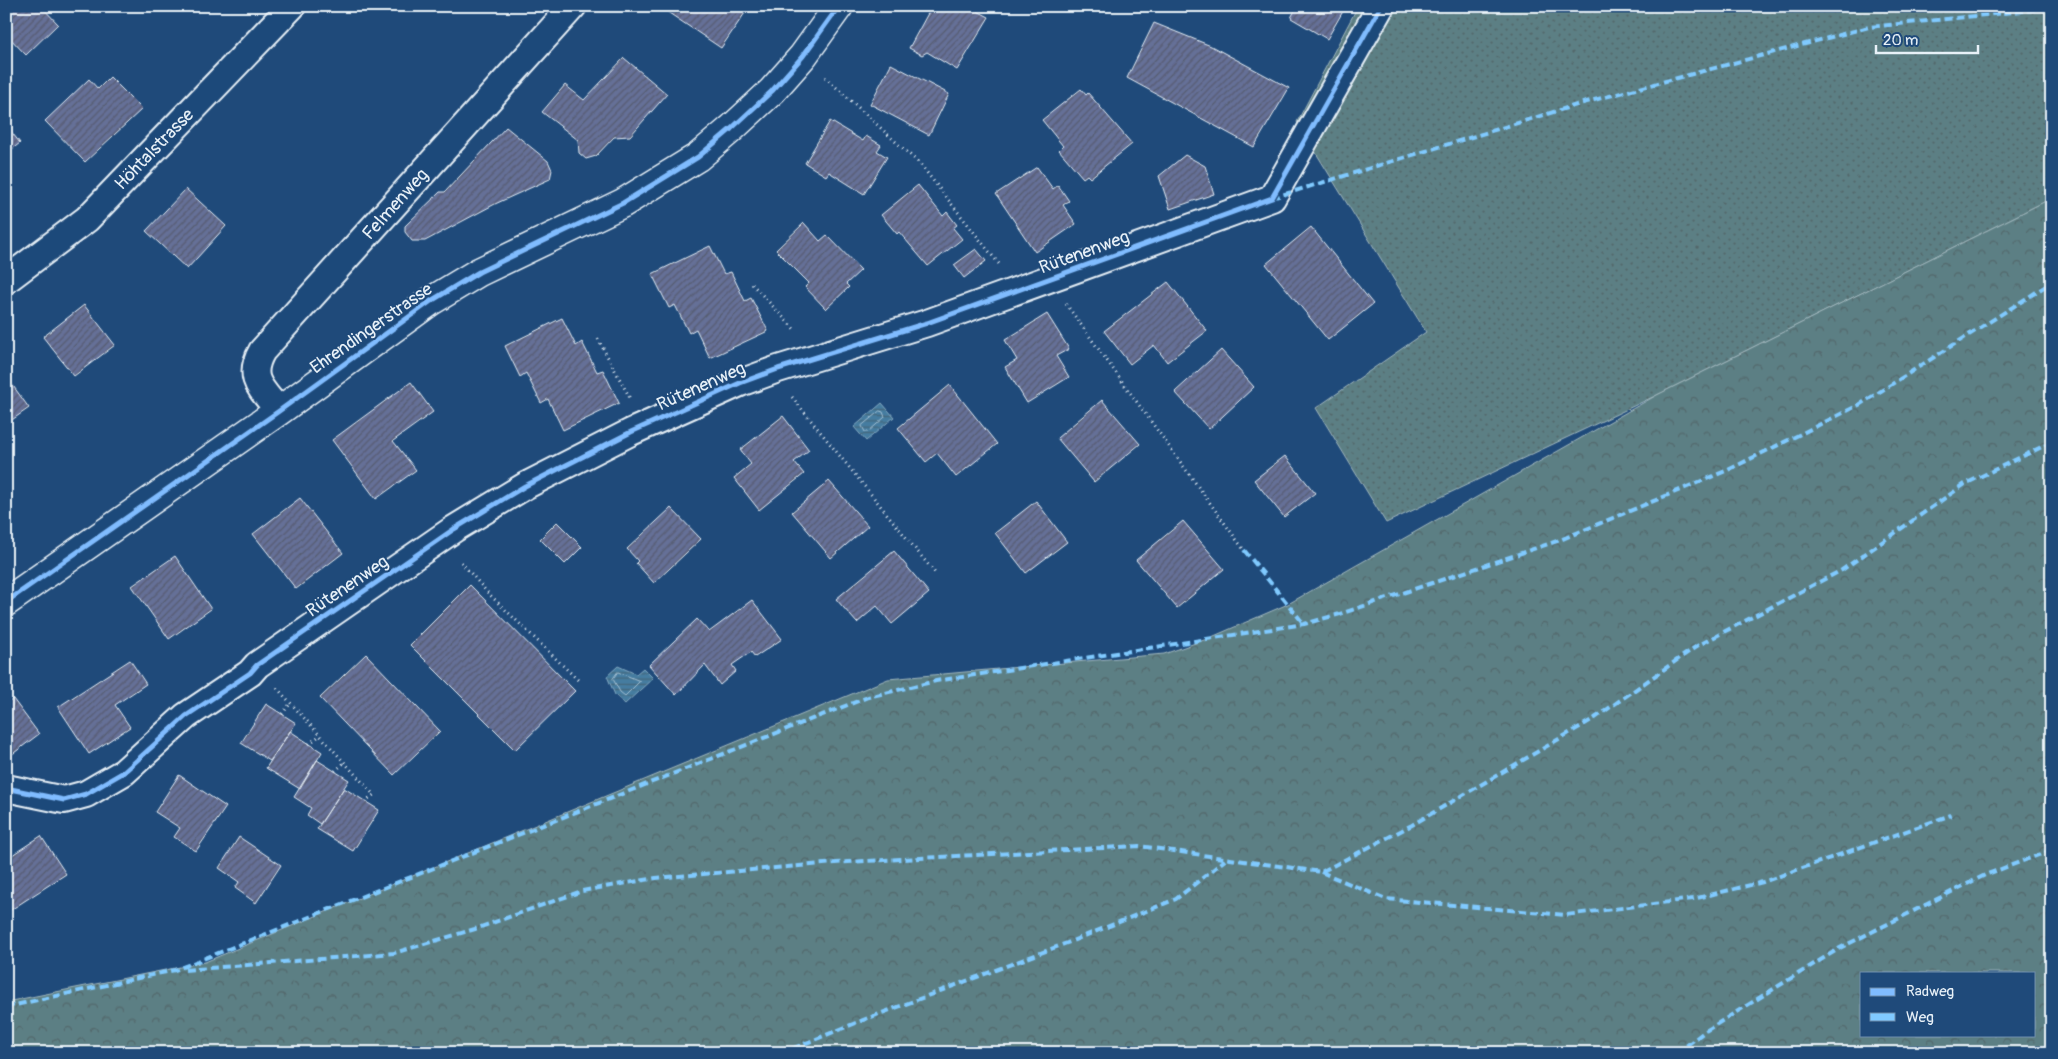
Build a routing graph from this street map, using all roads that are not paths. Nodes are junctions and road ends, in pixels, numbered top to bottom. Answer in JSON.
{"nodes":[{"id":1,"x":292,"y":6,"type":"edge"},
{"id":2,"x":573,"y":6,"type":"edge"},
{"id":3,"x":839,"y":6,"type":"edge"},
{"id":4,"x":1381,"y":6,"type":"edge"},
{"id":5,"x":6,"y":280,"type":"edge"},
{"id":6,"x":279,"y":411,"type":"junction"},
{"id":7,"x":6,"y":602,"type":"edge"},
{"id":8,"x":6,"y":788,"type":"edge"}],
"edges":[{"from":1,"to":5,"type":"street","name":"Höhtalstrasse"},
{"from":2,"to":6,"type":"street","name":"Felmenweg"},
{"from":3,"to":6,"type":"main road","name":"Ehrendingerstrasse"},
{"from":4,"to":8,"type":"street","name":"Rütenenweg"},
{"from":6,"to":7,"type":"main road","name":"Ehrendingerstrasse"}]}
